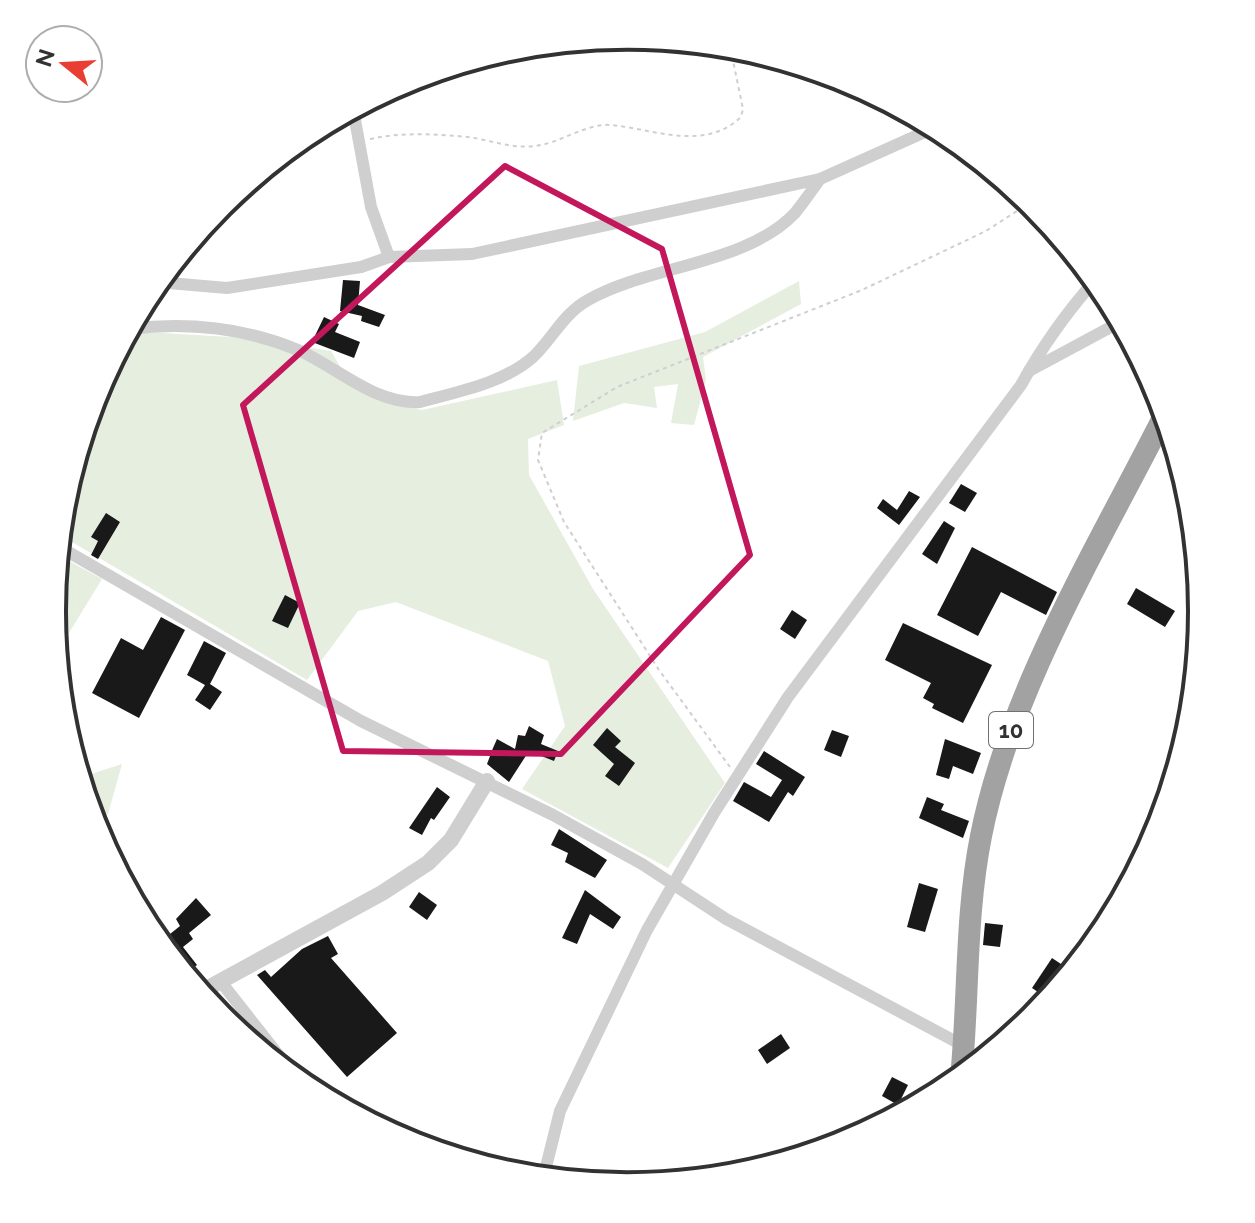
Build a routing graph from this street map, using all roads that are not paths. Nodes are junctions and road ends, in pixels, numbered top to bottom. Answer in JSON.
{"nodes":[{"id":1,"x":354,"y":121,"type":"edge"},
{"id":2,"x":921,"y":134,"type":"edge"},
{"id":3,"x":820,"y":179,"type":"junction"},
{"id":4,"x":389,"y":257,"type":"junction"},
{"id":5,"x":173,"y":283,"type":"edge"},
{"id":6,"x":1087,"y":290,"type":"edge"},
{"id":7,"x":1111,"y":327,"type":"edge"},
{"id":8,"x":142,"y":329,"type":"edge"},
{"id":9,"x":1029,"y":371,"type":"junction"},
{"id":10,"x":1158,"y":428,"type":"edge"},
{"id":11,"x":69,"y":553,"type":"edge"},
{"id":12,"x":487,"y":781,"type":"junction"},
{"id":13,"x":672,"y":883,"type":"junction"},
{"id":14,"x":221,"y":982,"type":"junction"},
{"id":15,"x":210,"y":987,"type":"edge"},
{"id":16,"x":270,"y":1044,"type":"edge"},
{"id":17,"x":964,"y":1046,"type":"junction"},
{"id":18,"x":963,"y":1062,"type":"edge"},
{"id":19,"x":546,"y":1167,"type":"edge"}],
"edges":[{"from":1,"to":4,"type":"street"},
{"from":2,"to":3,"type":"street"},
{"from":3,"to":4,"type":"street"},
{"from":3,"to":8,"type":"street"},
{"from":4,"to":5,"type":"street"},
{"from":6,"to":9,"type":"street"},
{"from":7,"to":9,"type":"street"},
{"from":9,"to":13,"type":"street"},
{"from":10,"to":17,"type":"highway","number":"10"},
{"from":11,"to":12,"type":"street"},
{"from":12,"to":13,"type":"street"},
{"from":12,"to":14,"type":"street"},
{"from":13,"to":17,"type":"street"},
{"from":13,"to":19,"type":"street"},
{"from":14,"to":15,"type":"street"},
{"from":14,"to":16,"type":"street"},
{"from":17,"to":18,"type":"highway","number":"10"}]}
